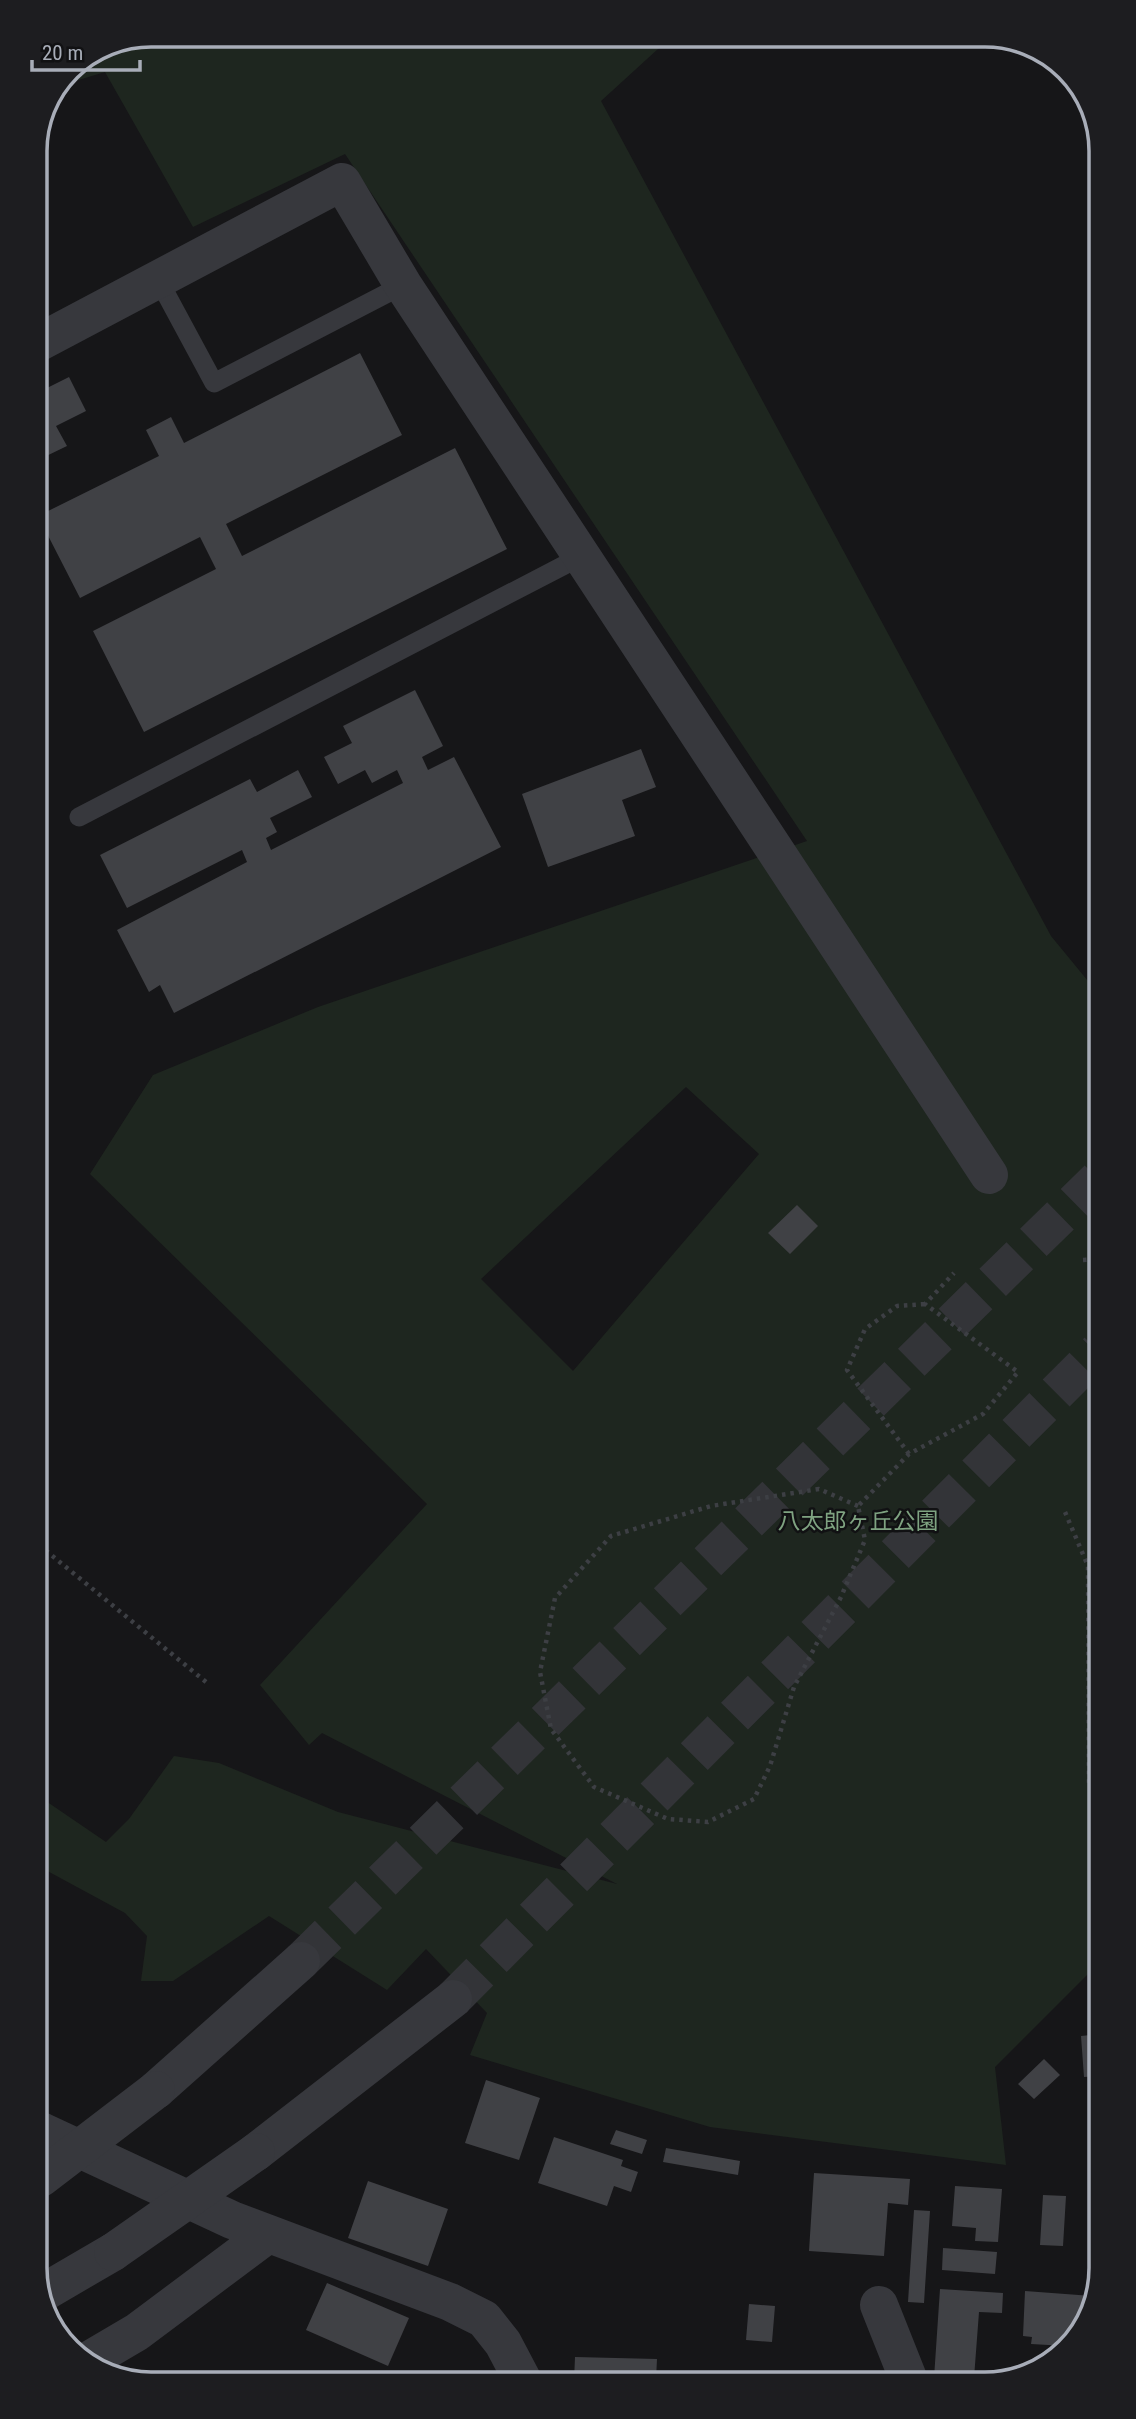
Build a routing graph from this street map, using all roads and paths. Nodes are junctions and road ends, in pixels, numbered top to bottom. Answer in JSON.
{"nodes":[{"id":1,"x":158,"y":279,"type":"junction"},
{"id":2,"x":402,"y":285,"type":"junction"},
{"id":3,"x":47,"y":338,"type":"edge"},
{"id":4,"x":580,"y":557,"type":"junction"},
{"id":5,"x":79,"y":817,"type":"dead end"},
{"id":6,"x":989,"y":1175,"type":"dead end"},
{"id":7,"x":1083,"y":1260,"type":"dead end"},
{"id":8,"x":1089,"y":1260,"type":"edge"},
{"id":9,"x":954,"y":1273,"type":"dead end"},
{"id":10,"x":925,"y":1304,"type":"junction"},
{"id":11,"x":909,"y":1454,"type":"junction"},
{"id":12,"x":858,"y":1506,"type":"junction"},
{"id":13,"x":1065,"y":1512,"type":"dead end"},
{"id":14,"x":47,"y":1552,"type":"edge"},
{"id":15,"x":206,"y":1682,"type":"dead end"},
{"id":16,"x":1089,"y":1783,"type":"edge"},
{"id":17,"x":301,"y":1961,"type":"tunnel mouth"},
{"id":18,"x":453,"y":1999,"type":"tunnel mouth"},
{"id":19,"x":47,"y":2134,"type":"edge"},
{"id":20,"x":47,"y":2173,"type":"edge"},
{"id":21,"x":268,"y":2234,"type":"junction"},
{"id":22,"x":49,"y":2289,"type":"edge"},
{"id":23,"x":879,"y":2305,"type":"dead end"},
{"id":24,"x":96,"y":2356,"type":"edge"},
{"id":25,"x":518,"y":2372,"type":"edge"},
{"id":26,"x":906,"y":2372,"type":"edge"}],
"edges":[{"from":1,"to":2,"type":"street"},
{"from":1,"to":2,"type":"lane"},
{"from":1,"to":3,"type":"street"},
{"from":2,"to":4,"type":"street"},
{"from":4,"to":5,"type":"lane"},
{"from":4,"to":6,"type":"street"},
{"from":7,"to":8,"type":"path"},
{"from":9,"to":10,"type":"path"},
{"from":10,"to":11,"type":"path"},
{"from":10,"to":11,"type":"path"},
{"from":11,"to":12,"type":"path"},
{"from":12,"to":12,"type":"path"},
{"from":13,"to":16,"type":"path"},
{"from":14,"to":15,"type":"path"},
{"from":17,"to":20,"type":"street","bridge":true},
{"from":18,"to":22,"type":"street","bridge":true},
{"from":19,"to":21,"type":"street"},
{"from":21,"to":24,"type":"street"},
{"from":21,"to":25,"type":"street"},
{"from":23,"to":26,"type":"street"}]}
